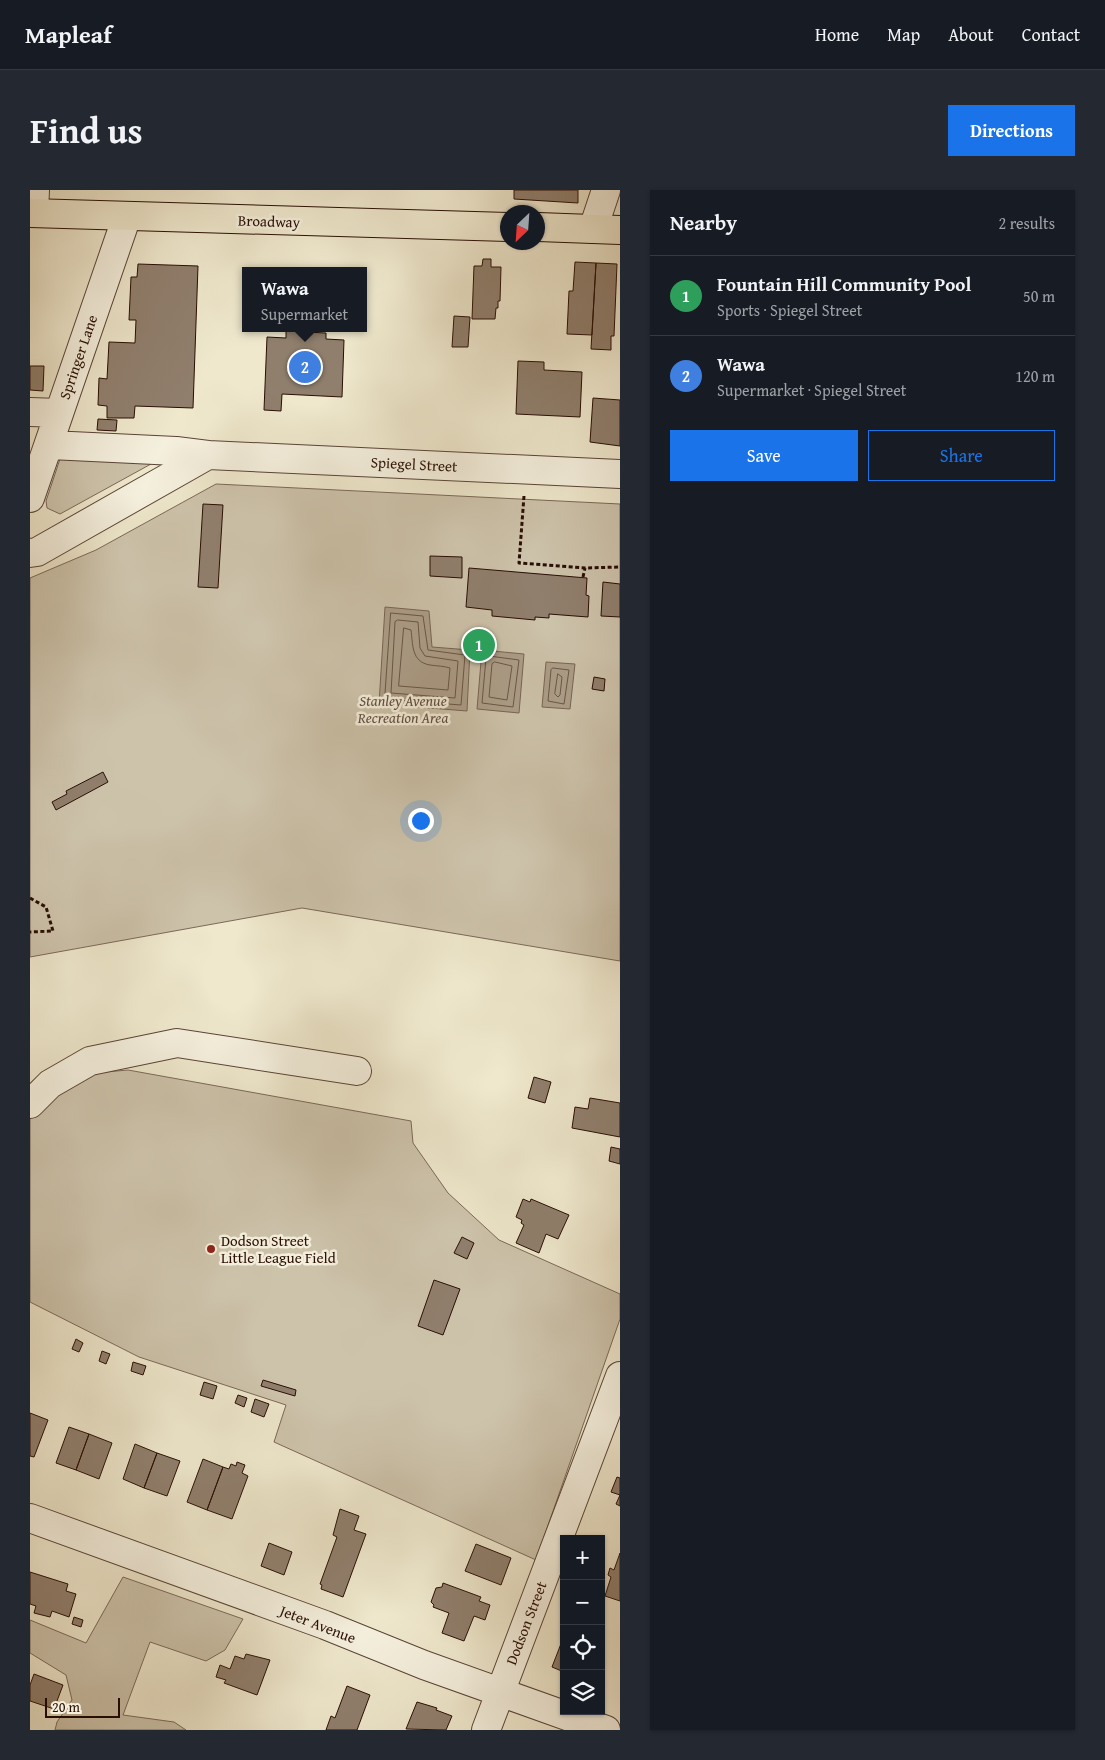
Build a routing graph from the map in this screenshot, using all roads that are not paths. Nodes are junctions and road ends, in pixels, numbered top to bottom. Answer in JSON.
{"nodes":[{"id":1,"x":606,"y":190,"type":"edge"},
{"id":2,"x":33,"y":205,"type":"edge"},
{"id":3,"x":127,"y":216,"type":"junction"},
{"id":4,"x":500,"y":227,"type":"edge"},
{"id":5,"x":545,"y":227,"type":"edge"},
{"id":6,"x":592,"y":228,"type":"junction"},
{"id":7,"x":620,"y":230,"type":"edge"},
{"id":8,"x":30,"y":412,"type":"edge"},
{"id":9,"x":59,"y":413,"type":"junction"},
{"id":10,"x":50,"y":445,"type":"junction"},
{"id":11,"x":208,"y":455,"type":"junction"},
{"id":12,"x":620,"y":474,"type":"edge"},
{"id":13,"x":30,"y":498,"type":"edge"},
{"id":14,"x":30,"y":553,"type":"edge"},
{"id":15,"x":357,"y":1071,"type":"dead end"},
{"id":16,"x":30,"y":1104,"type":"edge"},
{"id":17,"x":620,"y":1376,"type":"edge"},
{"id":18,"x":30,"y":1518,"type":"edge"},
{"id":19,"x":500,"y":1692,"type":"junction"},
{"id":20,"x":486,"y":1730,"type":"edge"},
{"id":21,"x":606,"y":1730,"type":"edge"}],
"edges":[{"from":1,"to":6,"type":"street"},
{"from":2,"to":3,"type":"main road","name":"Broadway"},
{"from":3,"to":4,"type":"main road","name":"Broadway"},
{"from":3,"to":9,"type":"street","name":"Springer Lane"},
{"from":5,"to":6,"type":"main road"},
{"from":6,"to":7,"type":"main road"},
{"from":8,"to":9,"type":"street"},
{"from":9,"to":10,"type":"street","name":"Springer Lane"},
{"from":10,"to":11,"type":"street","name":"Spiegel Street"},
{"from":10,"to":13,"type":"street","name":"Springer Lane"},
{"from":11,"to":12,"type":"street","name":"Spiegel Street"},
{"from":11,"to":14,"type":"street"},
{"from":15,"to":16,"type":"street"},
{"from":17,"to":19,"type":"street","name":"Dodson Street"},
{"from":18,"to":19,"type":"street","name":"Jeter Avenue"},
{"from":19,"to":20,"type":"street","name":"Dodson Street"},
{"from":19,"to":21,"type":"street","name":"Jeter Avenue"}]}
